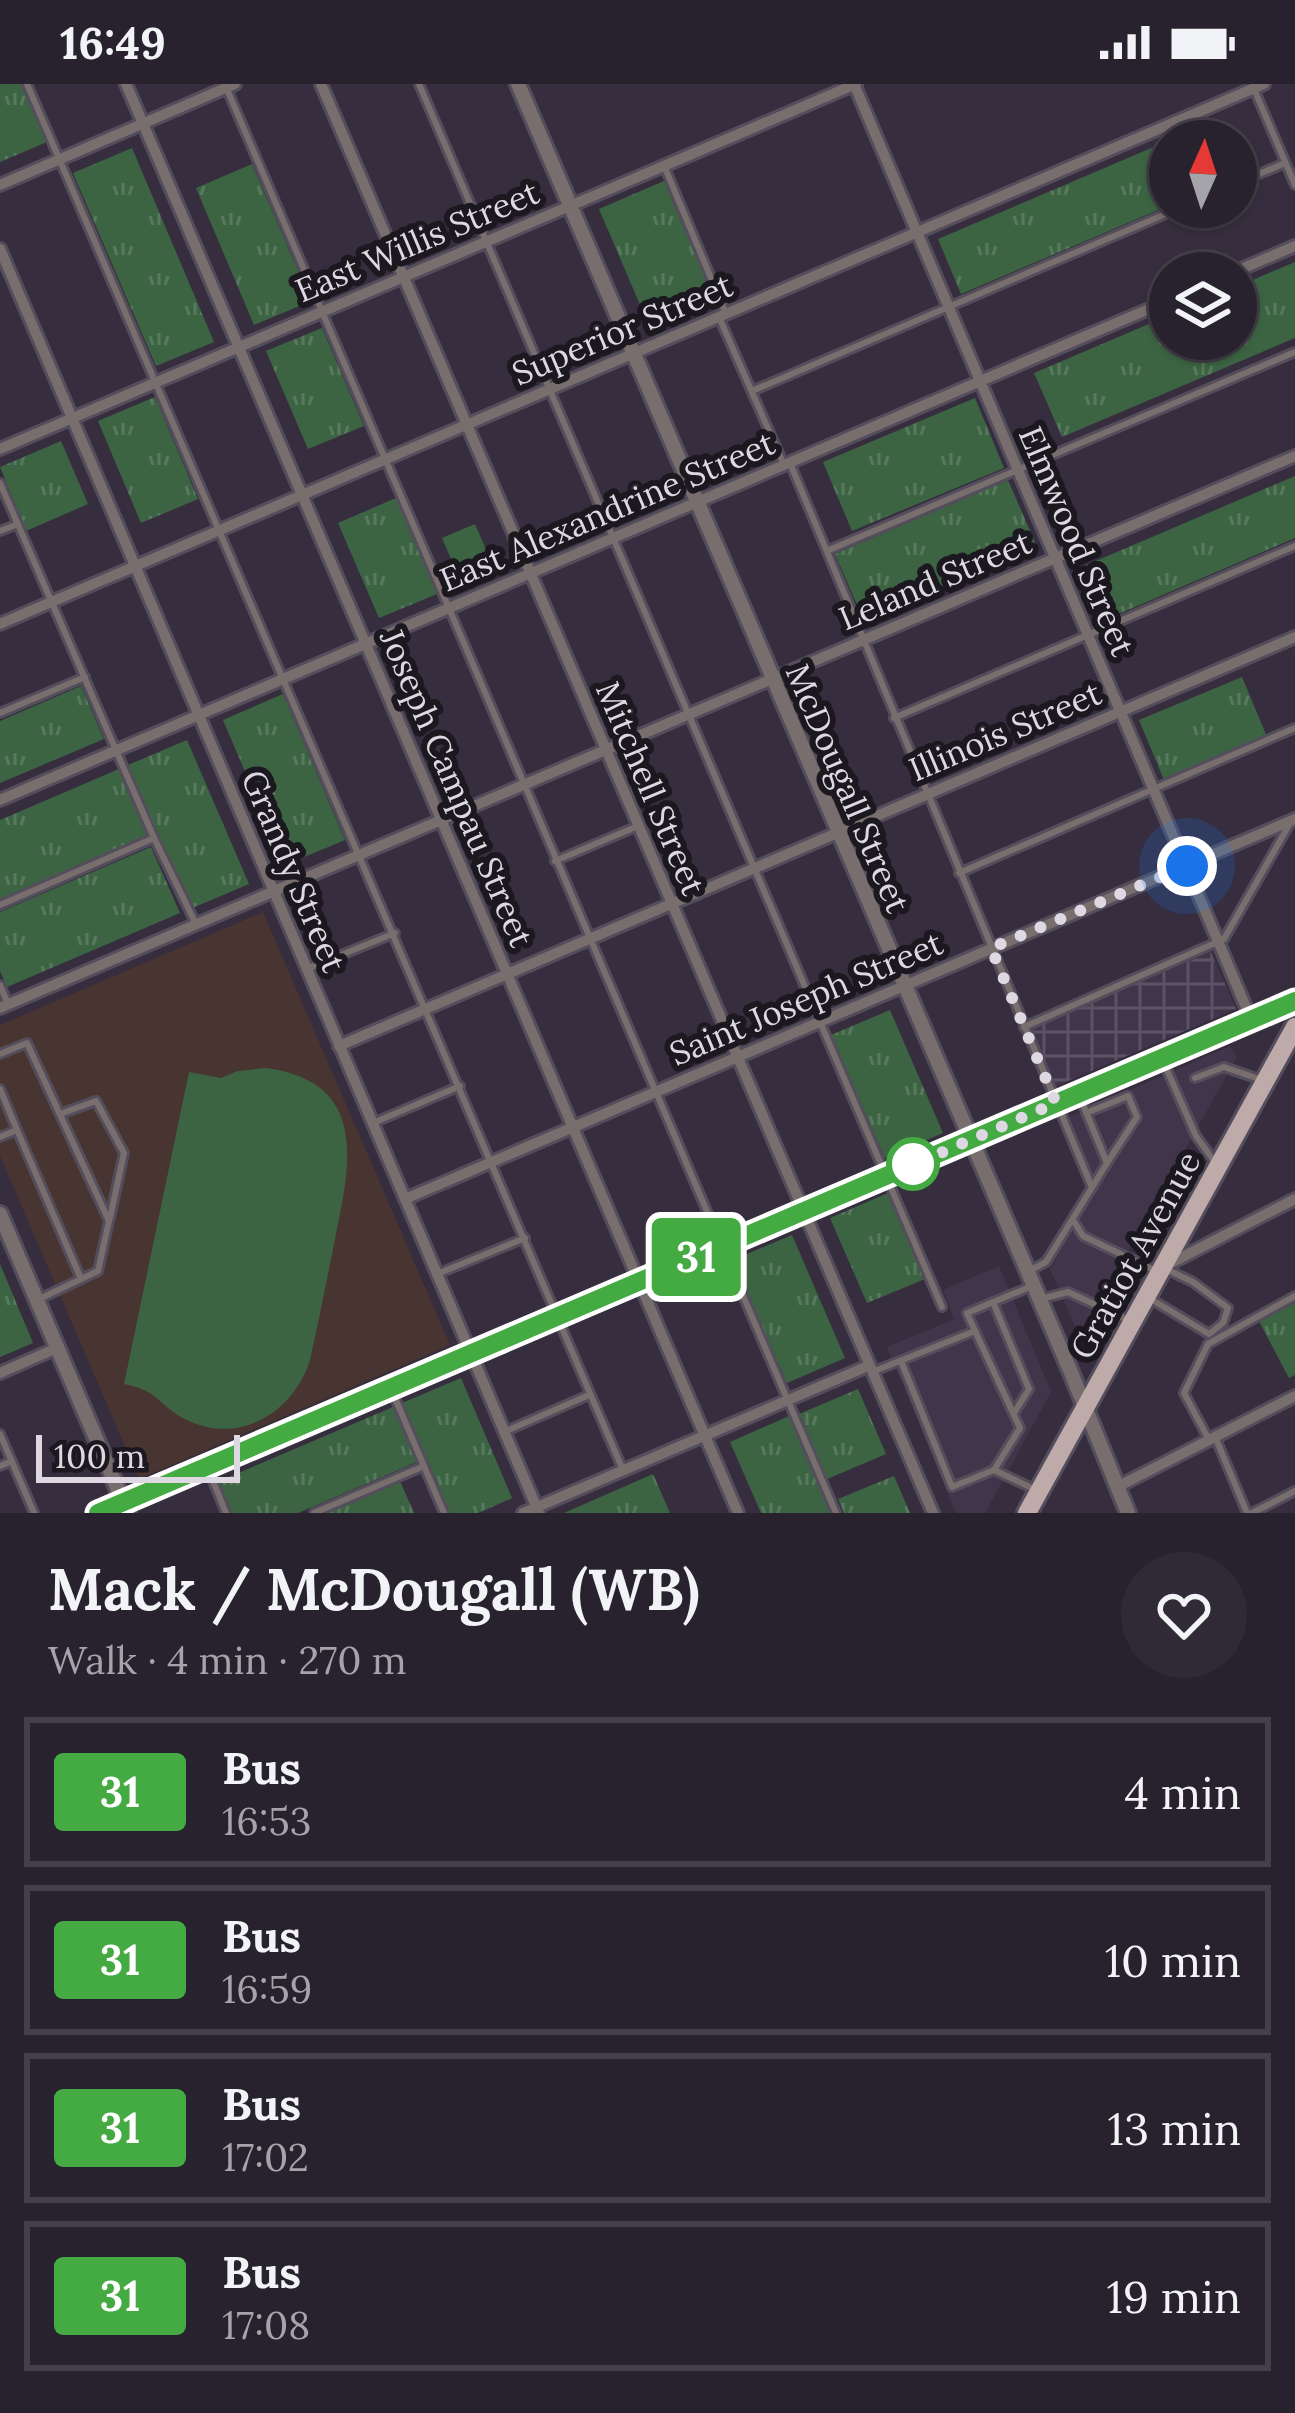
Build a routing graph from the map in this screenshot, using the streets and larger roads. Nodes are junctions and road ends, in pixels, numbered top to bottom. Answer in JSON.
{"nodes":[{"id":1,"x":126,"y":84,"type":"edge"},
{"id":2,"x":321,"y":84,"type":"edge"},
{"id":3,"x":518,"y":84,"type":"edge"},
{"id":4,"x":854,"y":84,"type":"edge"},
{"id":5,"x":229,"y":85,"type":"edge"},
{"id":6,"x":1257,"y":86,"type":"edge"},
{"id":7,"x":143,"y":123,"type":"junction"},
{"id":8,"x":0,"y":185,"type":"edge"},
{"id":9,"x":569,"y":204,"type":"junction"},
{"id":10,"x":915,"y":233,"type":"junction"},
{"id":11,"x":1295,"y":246,"type":"edge"},
{"id":12,"x":0,"y":249,"type":"edge"},
{"id":13,"x":1257,"y":262,"type":"edge"},
{"id":14,"x":404,"y":276,"type":"junction"},
{"id":15,"x":1149,"y":309,"type":"edge"},
{"id":16,"x":238,"y":347,"type":"junction"},
{"id":17,"x":633,"y":354,"type":"junction"},
{"id":18,"x":978,"y":381,"type":"junction"},
{"id":19,"x":73,"y":418,"type":"junction"},
{"id":20,"x":467,"y":425,"type":"junction"},
{"id":21,"x":0,"y":449,"type":"edge"},
{"id":22,"x":1295,"y":456,"type":"edge"},
{"id":23,"x":302,"y":495,"type":"junction"},
{"id":24,"x":697,"y":502,"type":"junction"},
{"id":25,"x":1054,"y":558,"type":"junction"},
{"id":26,"x":136,"y":566,"type":"junction"},
{"id":27,"x":530,"y":573,"type":"junction"},
{"id":28,"x":0,"y":625,"type":"edge"},
{"id":29,"x":1295,"y":637,"type":"edge"},
{"id":30,"x":366,"y":644,"type":"junction"},
{"id":31,"x":772,"y":678,"type":"junction"},
{"id":32,"x":1120,"y":712,"type":"junction"},
{"id":33,"x":199,"y":715,"type":"junction"},
{"id":34,"x":605,"y":749,"type":"junction"},
{"id":35,"x":0,"y":800,"type":"edge"},
{"id":36,"x":440,"y":819,"type":"junction"},
{"id":37,"x":1293,"y":820,"type":"edge"},
{"id":38,"x":838,"y":832,"type":"junction"},
{"id":39,"x":1187,"y":866,"type":"junction"},
{"id":40,"x":273,"y":891,"type":"junction"},
{"id":41,"x":672,"y":904,"type":"junction"},
{"id":42,"x":507,"y":974,"type":"junction"},
{"id":43,"x":903,"y":986,"type":"junction"},
{"id":44,"x":1295,"y":1001,"type":"edge"},
{"id":45,"x":4,"y":1006,"type":"edge"},
{"id":46,"x":1251,"y":1019,"type":"junction"},
{"id":47,"x":1295,"y":1027,"type":"edge"},
{"id":48,"x":339,"y":1046,"type":"junction"},
{"id":49,"x":737,"y":1057,"type":"junction"},
{"id":50,"x":573,"y":1128,"type":"junction"},
{"id":51,"x":970,"y":1140,"type":"junction"},
{"id":52,"x":405,"y":1199,"type":"junction"},
{"id":53,"x":1295,"y":1199,"type":"edge"},
{"id":54,"x":803,"y":1211,"type":"junction"},
{"id":55,"x":0,"y":1214,"type":"edge"},
{"id":56,"x":1161,"y":1270,"type":"junction"},
{"id":57,"x":638,"y":1282,"type":"junction"},
{"id":58,"x":58,"y":1348,"type":"junction"},
{"id":59,"x":471,"y":1353,"type":"junction"},
{"id":60,"x":869,"y":1369,"type":"junction"},
{"id":61,"x":0,"y":1373,"type":"edge"},
{"id":62,"x":1295,"y":1396,"type":"edge"},
{"id":63,"x":1085,"y":1407,"type":"junction"},
{"id":64,"x":704,"y":1436,"type":"junction"},
{"id":65,"x":1117,"y":1487,"type":"junction"},
{"id":66,"x":126,"y":1508,"type":"edge"},
{"id":67,"x":538,"y":1510,"type":"edge"},
{"id":68,"x":98,"y":1513,"type":"edge"},
{"id":69,"x":523,"y":1513,"type":"edge"},
{"id":70,"x":737,"y":1513,"type":"edge"},
{"id":71,"x":933,"y":1513,"type":"edge"},
{"id":72,"x":1027,"y":1513,"type":"edge"},
{"id":73,"x":1128,"y":1513,"type":"edge"}],
"edges":[{"from":1,"to":7,"type":"street","name":"Joseph Campau Street"},
{"from":2,"to":14,"type":"street","name":"Mitchell Street"},
{"from":3,"to":9,"type":"street","name":"McDougall Street"},
{"from":4,"to":9,"type":"street","name":"East Willis Street"},
{"from":4,"to":10,"type":"street","name":"Elmwood Street"},
{"from":5,"to":7,"type":"street"},
{"from":6,"to":10,"type":"street","name":"Superior Street"},
{"from":7,"to":8,"type":"street"},
{"from":7,"to":16,"type":"street","name":"Joseph Campau Street"},
{"from":9,"to":14,"type":"street","name":"East Willis Street"},
{"from":9,"to":17,"type":"street","name":"McDougall Street"},
{"from":10,"to":17,"type":"street","name":"Superior Street"},
{"from":10,"to":18,"type":"street","name":"Elmwood Street"},
{"from":11,"to":13,"type":"street"},
{"from":12,"to":19,"type":"street","name":"Grandy Street"},
{"from":14,"to":16,"type":"street","name":"East Willis Street"},
{"from":14,"to":20,"type":"street","name":"Mitchell Street"},
{"from":15,"to":18,"type":"street","name":"East Alexandrine Street"},
{"from":16,"to":19,"type":"street","name":"East Willis Street"},
{"from":16,"to":23,"type":"street","name":"Joseph Campau Street"},
{"from":17,"to":20,"type":"street","name":"Superior Street"},
{"from":17,"to":24,"type":"street","name":"McDougall Street"},
{"from":18,"to":24,"type":"street","name":"East Alexandrine Street"},
{"from":18,"to":25,"type":"street","name":"Elmwood Street"},
{"from":19,"to":21,"type":"street","name":"East Willis Street"},
{"from":19,"to":26,"type":"street","name":"Grandy Street"},
{"from":20,"to":23,"type":"street","name":"Superior Street"},
{"from":20,"to":27,"type":"street","name":"Mitchell Street"},
{"from":22,"to":25,"type":"street","name":"Leland Street"},
{"from":23,"to":26,"type":"street","name":"Superior Street"},
{"from":23,"to":30,"type":"street","name":"Joseph Campau Street"},
{"from":24,"to":27,"type":"street","name":"East Alexandrine Street"},
{"from":24,"to":31,"type":"street","name":"McDougall Street"},
{"from":25,"to":31,"type":"street","name":"Leland Street"},
{"from":25,"to":32,"type":"street","name":"Elmwood Street"},
{"from":26,"to":28,"type":"street","name":"Superior Street"},
{"from":26,"to":33,"type":"street","name":"Grandy Street"},
{"from":27,"to":30,"type":"street","name":"East Alexandrine Street"},
{"from":27,"to":34,"type":"street","name":"Mitchell Street"},
{"from":29,"to":32,"type":"street","name":"Illinois Street"},
{"from":30,"to":33,"type":"street","name":"East Alexandrine Street"},
{"from":30,"to":36,"type":"street","name":"Joseph Campau Street"},
{"from":31,"to":34,"type":"street","name":"Leland Street"},
{"from":31,"to":38,"type":"street","name":"McDougall Street"},
{"from":32,"to":38,"type":"street","name":"Illinois Street"},
{"from":32,"to":39,"type":"street","name":"Elmwood Street"},
{"from":33,"to":35,"type":"street","name":"East Alexandrine Street"},
{"from":33,"to":40,"type":"street","name":"Grandy Street"},
{"from":34,"to":36,"type":"street","name":"Leland Street"},
{"from":34,"to":41,"type":"street","name":"Mitchell Street"},
{"from":36,"to":40,"type":"street","name":"Leland Street"},
{"from":36,"to":42,"type":"street","name":"Joseph Campau Street"},
{"from":37,"to":39,"type":"street","name":"Saint Joseph Street"},
{"from":38,"to":41,"type":"street","name":"Illinois Street"},
{"from":38,"to":43,"type":"street","name":"McDougall Street"},
{"from":39,"to":43,"type":"street","name":"Saint Joseph Street"},
{"from":39,"to":46,"type":"street","name":"Elmwood Street"},
{"from":40,"to":45,"type":"street","name":"Leland Street"},
{"from":40,"to":48,"type":"street","name":"Grandy Street"},
{"from":41,"to":42,"type":"street","name":"Illinois Street"},
{"from":41,"to":49,"type":"street","name":"Mitchell Street"},
{"from":42,"to":48,"type":"street","name":"Illinois Street"},
{"from":42,"to":50,"type":"street","name":"Joseph Campau Street"},
{"from":43,"to":49,"type":"street","name":"Saint Joseph Street"},
{"from":43,"to":51,"type":"street","name":"McDougall Street"},
{"from":44,"to":46,"type":"main road"},
{"from":46,"to":51,"type":"main road"},
{"from":47,"to":56,"type":"main road","name":"Gratiot Avenue"},
{"from":48,"to":52,"type":"street","name":"Grandy Street"},
{"from":49,"to":50,"type":"street","name":"Saint Joseph Street"},
{"from":49,"to":54,"type":"street","name":"Mitchell Street"},
{"from":50,"to":52,"type":"street","name":"Saint Joseph Street"},
{"from":50,"to":57,"type":"street","name":"Joseph Campau Street"},
{"from":51,"to":54,"type":"main road"},
{"from":51,"to":63,"type":"street","name":"McDougall Street"},
{"from":52,"to":59,"type":"street","name":"Grandy Street"},
{"from":53,"to":56,"type":"street"},
{"from":54,"to":57,"type":"main road"},
{"from":54,"to":60,"type":"street","name":"Mitchell Street"},
{"from":55,"to":58,"type":"street"},
{"from":56,"to":63,"type":"main road","name":"Gratiot Avenue"},
{"from":57,"to":59,"type":"main road"},
{"from":57,"to":64,"type":"street","name":"Joseph Campau Street"},
{"from":58,"to":61,"type":"street"},
{"from":58,"to":66,"type":"street"},
{"from":59,"to":66,"type":"main road"},
{"from":59,"to":67,"type":"street","name":"Grandy Street"},
{"from":60,"to":64,"type":"street"},
{"from":60,"to":71,"type":"street","name":"Mitchell Street"},
{"from":62,"to":65,"type":"street"},
{"from":63,"to":65,"type":"street","name":"McDougall Street"},
{"from":63,"to":72,"type":"main road","name":"Gratiot Avenue"},
{"from":64,"to":67,"type":"street"},
{"from":64,"to":70,"type":"street","name":"Joseph Campau Street"},
{"from":65,"to":73,"type":"street","name":"McDougall Street"},
{"from":66,"to":68,"type":"main road"},
{"from":67,"to":69,"type":"street"}]}
